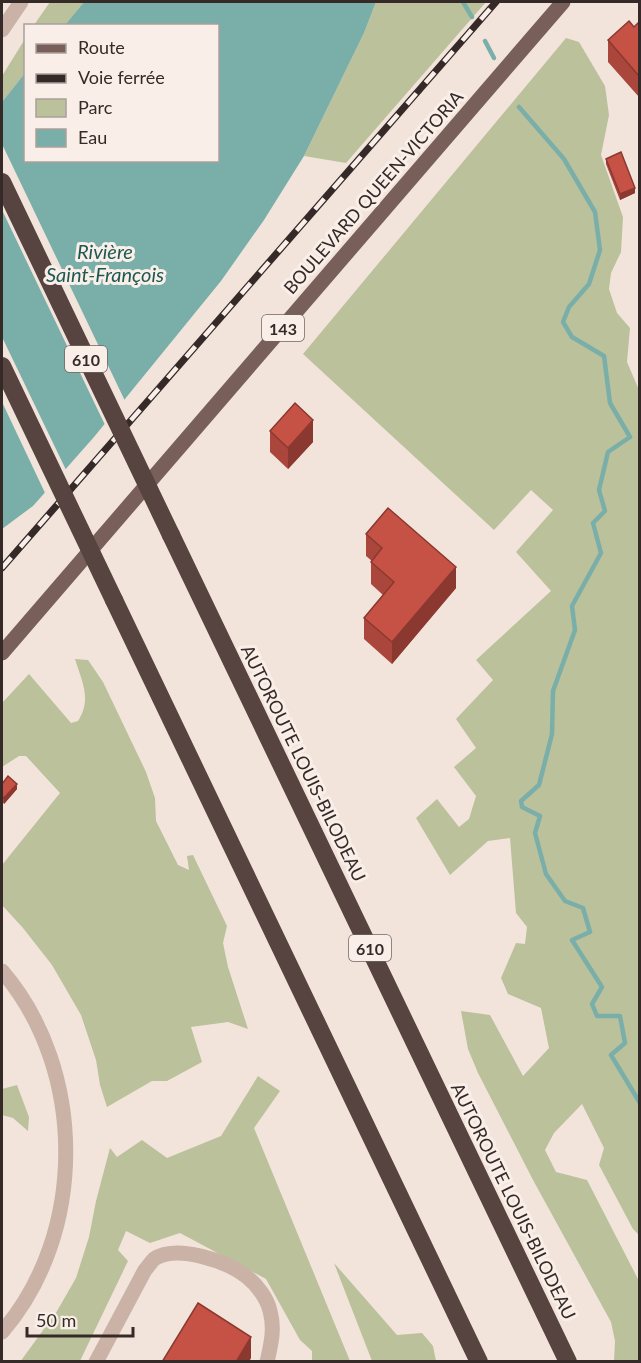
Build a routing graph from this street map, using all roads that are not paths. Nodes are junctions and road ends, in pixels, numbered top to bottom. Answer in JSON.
{"nodes":[{"id":1,"x":21,"y":2,"type":"edge"},
{"id":2,"x":562,"y":2,"type":"edge"},
{"id":3,"x":2,"y":30,"type":"edge"},
{"id":4,"x":2,"y":182,"type":"edge"},
{"id":5,"x":2,"y":366,"type":"edge"},
{"id":6,"x":2,"y":652,"type":"edge"},
{"id":7,"x":2,"y":971,"type":"edge"},
{"id":8,"x":2,"y":1332,"type":"edge"},
{"id":9,"x":96,"y":1362,"type":"edge"},
{"id":10,"x":267,"y":1362,"type":"edge"},
{"id":11,"x":479,"y":1362,"type":"edge"},
{"id":12,"x":568,"y":1362,"type":"edge"}],
"edges":[{"from":1,"to":3,"type":"street"},
{"from":2,"to":6,"type":"main road","name":"BOULEVARD QUEEN-VICTORIA","number":"143"},
{"from":4,"to":12,"type":"highway","name":"AUTOROUTE LOUIS-BILODEAU","number":"610","bridge":true},
{"from":5,"to":11,"type":"highway","bridge":true},
{"from":7,"to":8,"type":"street"},
{"from":9,"to":10,"type":"street"}]}
